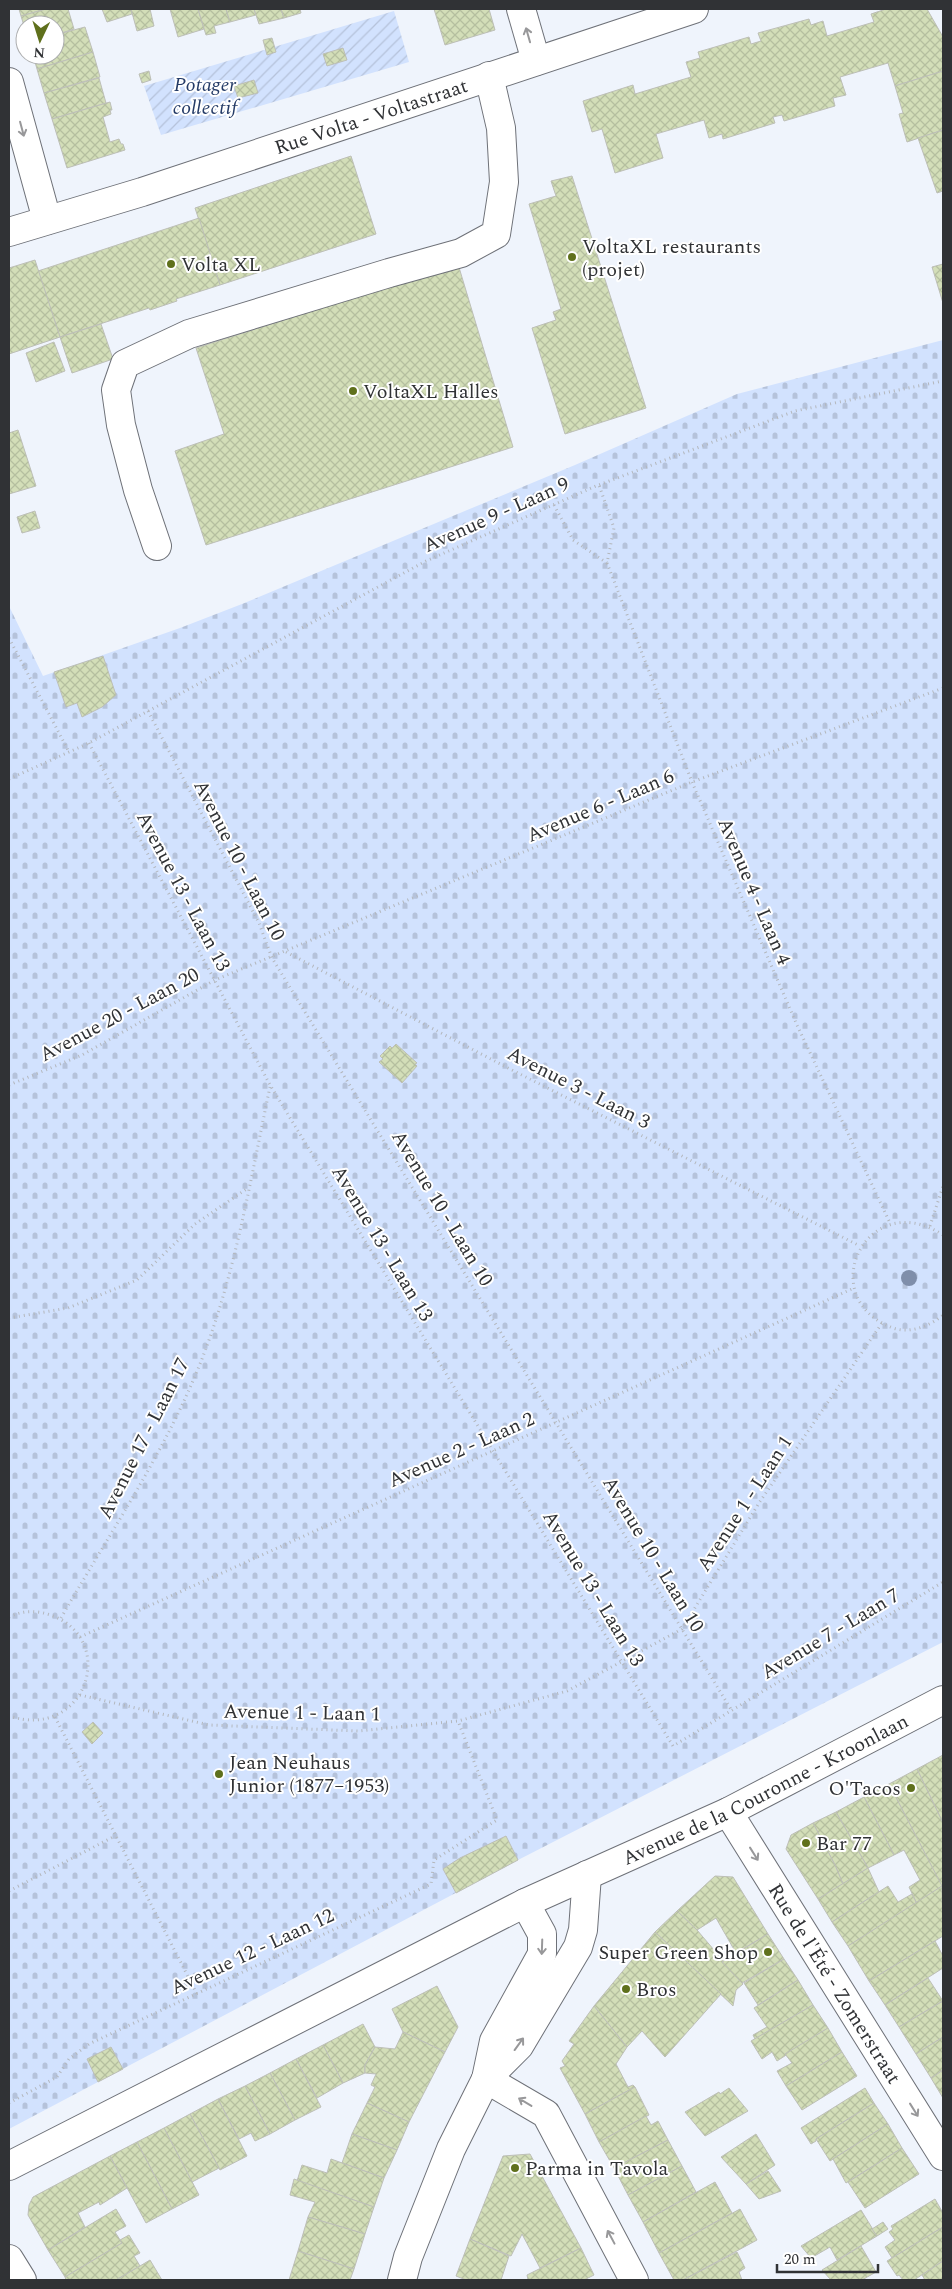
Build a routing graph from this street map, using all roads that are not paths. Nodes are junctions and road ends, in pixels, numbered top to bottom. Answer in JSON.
{"nodes":[{"id":1,"x":521,"y":9,"type":"edge"},
{"id":2,"x":694,"y":9,"type":"edge"},
{"id":3,"x":536,"y":61,"type":"junction"},
{"id":4,"x":489,"y":76,"type":"junction"},
{"id":5,"x":9,"y":82,"type":"edge"},
{"id":6,"x":47,"y":220,"type":"junction"},
{"id":7,"x":9,"y":232,"type":"edge"},
{"id":8,"x":157,"y":546,"type":"dead end"},
{"id":9,"x":943,"y":1700,"type":"edge"},
{"id":10,"x":728,"y":1812,"type":"junction"},
{"id":11,"x":587,"y":1875,"type":"junction"},
{"id":12,"x":525,"y":1903,"type":"junction"},
{"id":13,"x":486,"y":2079,"type":"junction"},
{"id":14,"x":943,"y":2156,"type":"edge"},
{"id":15,"x":9,"y":2166,"type":"edge"},
{"id":16,"x":9,"y":2259,"type":"edge"},
{"id":17,"x":22,"y":2280,"type":"edge"},
{"id":18,"x":402,"y":2280,"type":"edge"},
{"id":19,"x":634,"y":2280,"type":"edge"}],
"edges":[{"from":3,"to":1,"type":"street","one_way":true},
{"from":2,"to":3,"type":"street","name":"Rue Volta - Voltastraat"},
{"from":3,"to":4,"type":"street","name":"Rue Volta - Voltastraat"},
{"from":4,"to":6,"type":"street","name":"Rue Volta - Voltastraat"},
{"from":4,"to":8,"type":"street"},
{"from":5,"to":6,"type":"street","one_way":true},
{"from":6,"to":7,"type":"street","name":"Rue Volta - Voltastraat"},
{"from":9,"to":10,"type":"street","name":"Avenue de la Couronne - Kroonlaan"},
{"from":10,"to":11,"type":"street","name":"Avenue de la Couronne - Kroonlaan"},
{"from":10,"to":14,"type":"street","name":"Rue de l'Été - Zomerstraat","one_way":true},
{"from":11,"to":12,"type":"street","name":"Avenue de la Couronne - Kroonlaan"},
{"from":13,"to":11,"type":"street","one_way":true},
{"from":12,"to":13,"type":"street","one_way":true},
{"from":12,"to":15,"type":"street","name":"Avenue de la Couronne - Kroonlaan"},
{"from":13,"to":18,"type":"street"},
{"from":19,"to":13,"type":"street","one_way":true},
{"from":16,"to":17,"type":"street"}]}
